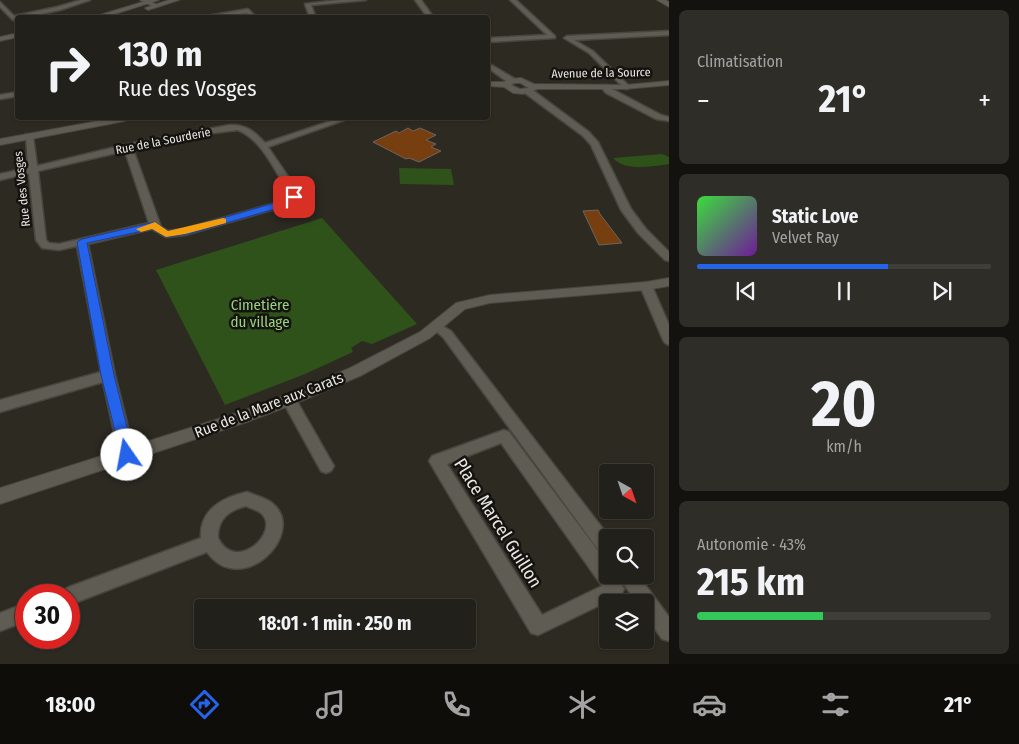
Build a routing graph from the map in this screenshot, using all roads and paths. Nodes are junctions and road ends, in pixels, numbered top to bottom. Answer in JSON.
{"nodes":[{"id":1,"x":87,"y":0,"type":"edge"},
{"id":2,"x":176,"y":0,"type":"edge"},
{"id":3,"x":306,"y":0,"type":"edge"},
{"id":4,"x":363,"y":0,"type":"edge"},
{"id":5,"x":418,"y":0,"type":"edge"},
{"id":6,"x":513,"y":0,"type":"edge"},
{"id":7,"x":660,"y":0,"type":"edge"},
{"id":8,"x":145,"y":1,"type":"edge"},
{"id":9,"x":317,"y":2,"type":"junction"},
{"id":10,"x":156,"y":3,"type":"edge"},
{"id":11,"x":0,"y":4,"type":"edge"},
{"id":12,"x":669,"y":5,"type":"edge"},
{"id":13,"x":28,"y":15,"type":"edge"},
{"id":14,"x":102,"y":15,"type":"edge"},
{"id":15,"x":122,"y":15,"type":"edge"},
{"id":16,"x":218,"y":15,"type":"edge"},
{"id":17,"x":251,"y":15,"type":"edge"},
{"id":18,"x":312,"y":15,"type":"edge"},
{"id":19,"x":429,"y":15,"type":"edge"},
{"id":20,"x":15,"y":18,"type":"edge"},
{"id":21,"x":669,"y":32,"type":"edge"},
{"id":22,"x":15,"y":36,"type":"edge"},
{"id":23,"x":552,"y":37,"type":"junction"},
{"id":24,"x":567,"y":38,"type":"junction"},
{"id":25,"x":0,"y":39,"type":"edge"},
{"id":26,"x":490,"y":40,"type":"edge"},
{"id":27,"x":15,"y":42,"type":"edge"},
{"id":28,"x":0,"y":45,"type":"edge"},
{"id":29,"x":490,"y":67,"type":"edge"},
{"id":30,"x":509,"y":83,"type":"junction"},
{"id":31,"x":669,"y":83,"type":"edge"},
{"id":32,"x":490,"y":84,"type":"edge"},
{"id":33,"x":626,"y":86,"type":"junction"},
{"id":34,"x":605,"y":87,"type":"junction"},
{"id":35,"x":531,"y":89,"type":"junction"},
{"id":36,"x":15,"y":94,"type":"edge"},
{"id":37,"x":0,"y":97,"type":"edge"},
{"id":38,"x":669,"y":119,"type":"edge"},
{"id":39,"x":113,"y":120,"type":"edge"},
{"id":40,"x":340,"y":120,"type":"edge"},
{"id":41,"x":29,"y":136,"type":"junction"},
{"id":42,"x":0,"y":142,"type":"edge"},
{"id":43,"x":262,"y":146,"type":"junction"},
{"id":44,"x":128,"y":148,"type":"junction"},
{"id":45,"x":32,"y":169,"type":"junction"},
{"id":46,"x":0,"y":177,"type":"edge"},
{"id":47,"x":155,"y":225,"type":"junction"},
{"id":48,"x":82,"y":242,"type":"junction"},
{"id":49,"x":669,"y":258,"type":"edge"},
{"id":50,"x":669,"y":282,"type":"edge"},
{"id":51,"x":646,"y":286,"type":"junction"},
{"id":52,"x":436,"y":326,"type":"junction"},
{"id":53,"x":669,"y":340,"type":"edge"},
{"id":54,"x":108,"y":375,"type":"junction"},
{"id":55,"x":289,"y":400,"type":"junction"},
{"id":56,"x":0,"y":406,"type":"edge"},
{"id":57,"x":127,"y":455,"type":"junction"},
{"id":58,"x":326,"y":466,"type":"dead end"},
{"id":59,"x":0,"y":496,"type":"edge"},
{"id":60,"x":599,"y":537,"type":"edge"},
{"id":61,"x":210,"y":543,"type":"dead end"},
{"id":62,"x":621,"y":582,"type":"edge"},
{"id":63,"x":623,"y":584,"type":"edge"},
{"id":64,"x":80,"y":592,"type":"edge"},
{"id":65,"x":15,"y":616,"type":"edge"},
{"id":66,"x":0,"y":622,"type":"edge"},
{"id":67,"x":669,"y":632,"type":"edge"}],
"edges":[{"from":1,"to":13,"type":"street"},
{"from":2,"to":10,"type":"street"},
{"from":3,"to":9,"type":"street"},
{"from":4,"to":9,"type":"street"},
{"from":5,"to":19,"type":"street"},
{"from":6,"to":23,"type":"street"},
{"from":7,"to":12,"type":"street"},
{"from":8,"to":10,"type":"street"},
{"from":8,"to":14,"type":"street"},
{"from":9,"to":18,"type":"street"},
{"from":10,"to":15,"type":"street"},
{"from":11,"to":20,"type":"street"},
{"from":16,"to":17,"type":"street"},
{"from":21,"to":24,"type":"street"},
{"from":22,"to":25,"type":"street"},
{"from":23,"to":24,"type":"street"},
{"from":23,"to":26,"type":"street"},
{"from":24,"to":33,"type":"street"},
{"from":27,"to":28,"type":"street"},
{"from":29,"to":30,"type":"street"},
{"from":30,"to":32,"type":"street"},
{"from":30,"to":35,"type":"street","name":"Avenue de la Source"},
{"from":31,"to":33,"type":"street","name":"Avenue de la Source"},
{"from":33,"to":34,"type":"street","name":"Avenue de la Source"},
{"from":34,"to":35,"type":"street","name":"Avenue de la Source"},
{"from":34,"to":38,"type":"street"},
{"from":35,"to":49,"type":"street"},
{"from":36,"to":37,"type":"street"},
{"from":39,"to":41,"type":"street"},
{"from":40,"to":43,"type":"street"},
{"from":41,"to":42,"type":"street"},
{"from":41,"to":45,"type":"street","name":"Rue des Vosges"},
{"from":43,"to":44,"type":"street","name":"Rue de la Sourderie"},
{"from":43,"to":47,"type":"street"},
{"from":44,"to":45,"type":"street","name":"Rue de la Sourderie"},
{"from":44,"to":47,"type":"street"},
{"from":45,"to":46,"type":"street","name":"Rue de la Sourderie"},
{"from":45,"to":48,"type":"street","name":"Rue des Vosges"},
{"from":47,"to":48,"type":"street","name":"Rue des Vosges"},
{"from":48,"to":54,"type":"street"},
{"from":50,"to":51,"type":"street","name":"Rue de la Mare aux Carats"},
{"from":51,"to":52,"type":"street","name":"Rue de la Mare aux Carats"},
{"from":51,"to":53,"type":"street"},
{"from":52,"to":55,"type":"street","name":"Rue de la Mare aux Carats"},
{"from":52,"to":60,"type":"street"},
{"from":54,"to":56,"type":"street"},
{"from":54,"to":57,"type":"street"},
{"from":55,"to":57,"type":"street","name":"Rue de la Mare aux Carats"},
{"from":55,"to":58,"type":"street"},
{"from":57,"to":59,"type":"street","name":"Rue de la Mare aux Carats"},
{"from":61,"to":64,"type":"street"},
{"from":62,"to":62,"type":"street","name":"Place Marcel Guillon"},
{"from":63,"to":67,"type":"street"},
{"from":65,"to":66,"type":"street"}]}
